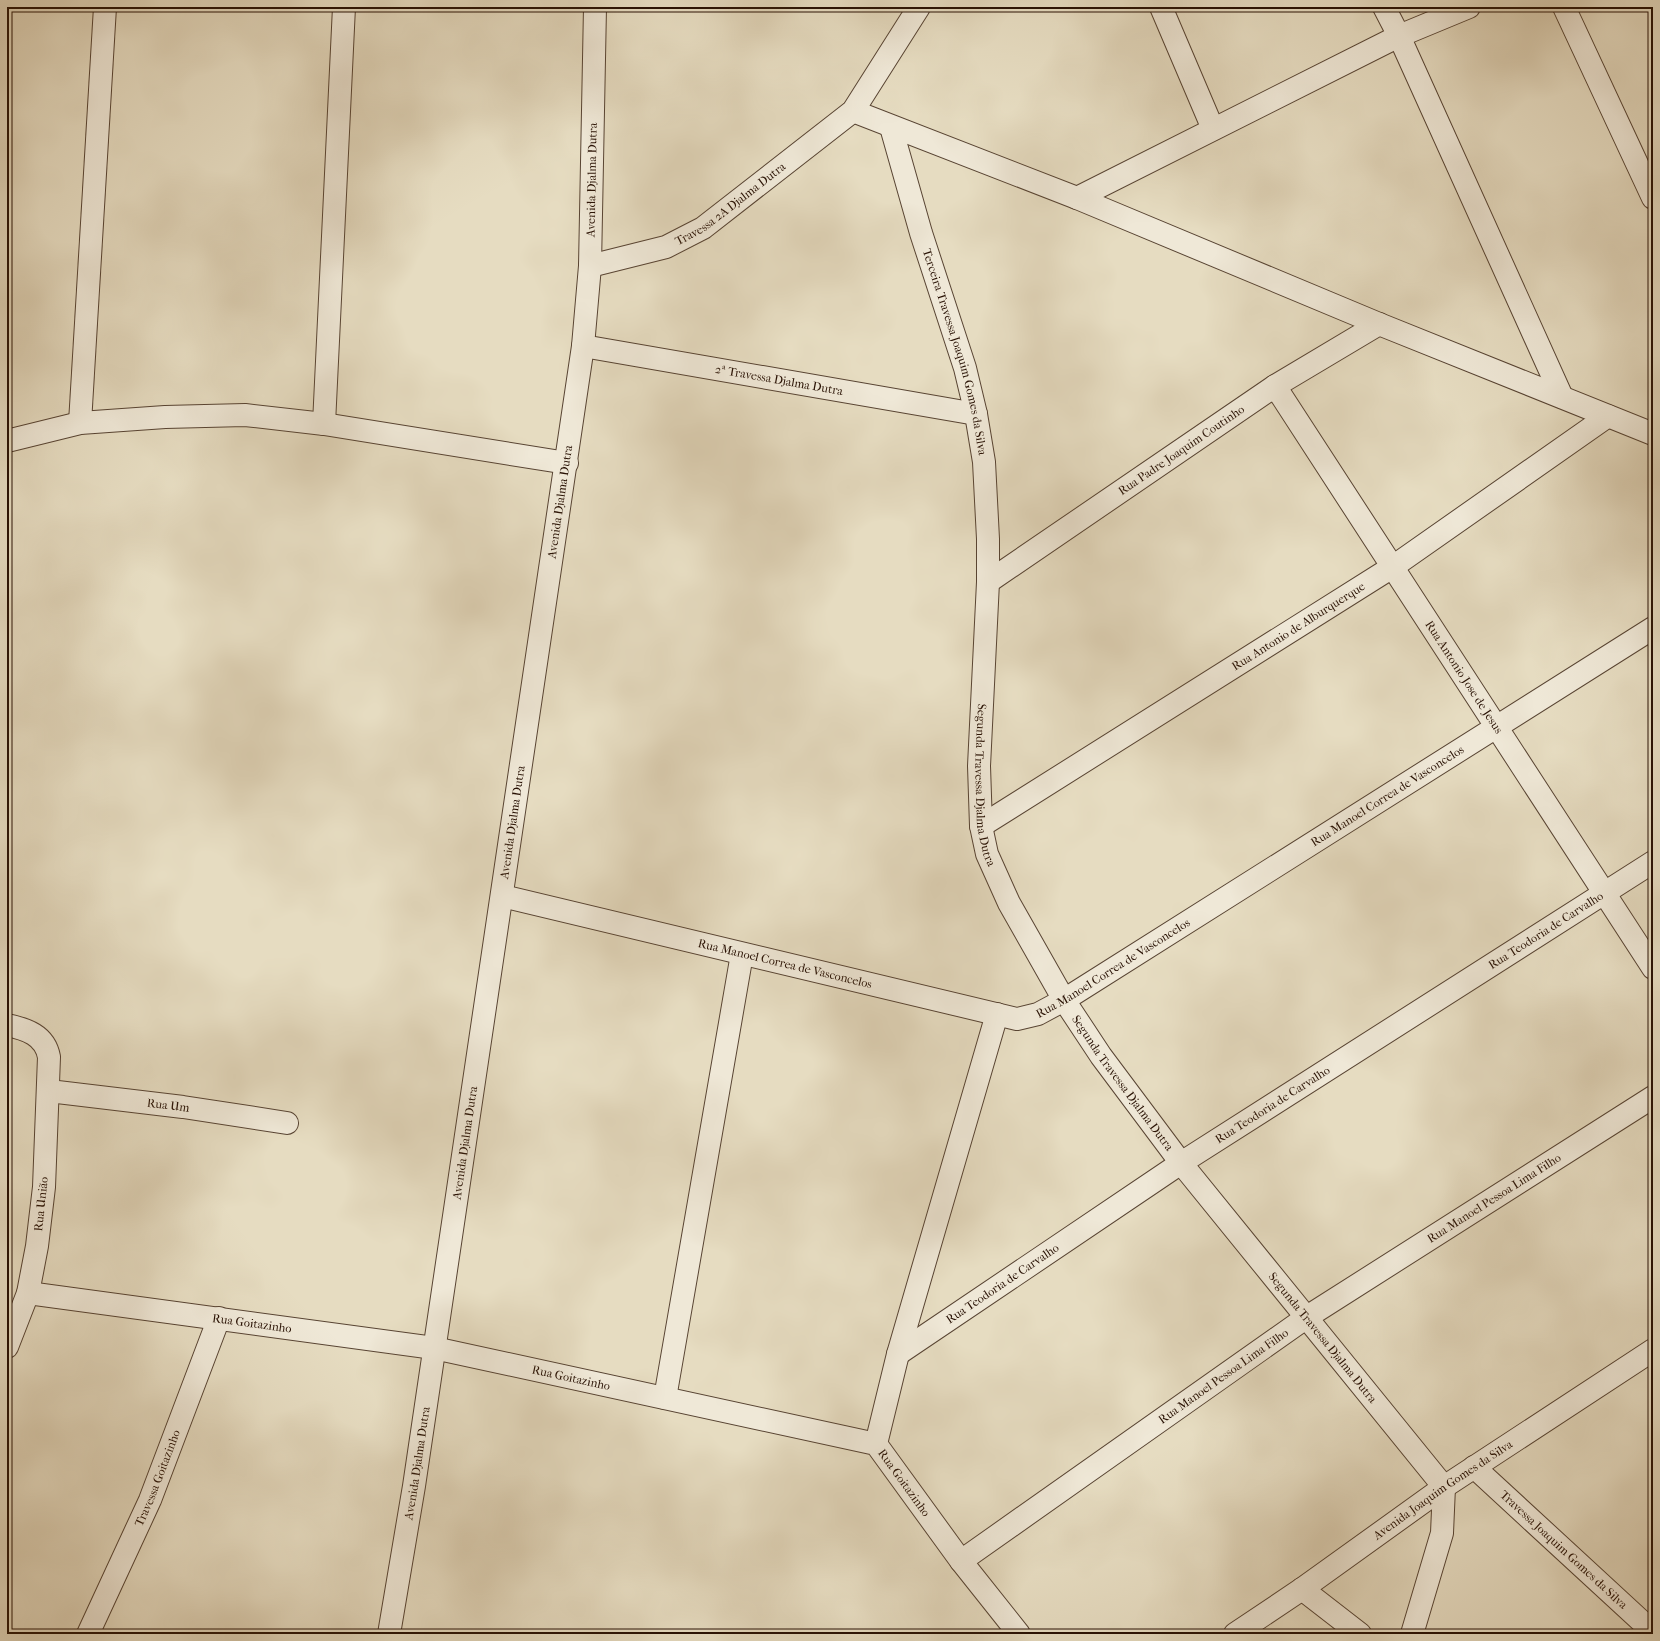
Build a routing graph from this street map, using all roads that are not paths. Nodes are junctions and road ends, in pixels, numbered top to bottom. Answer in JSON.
{"nodes":[{"id":1,"x":105,"y":7,"type":"edge"},
{"id":2,"x":344,"y":7,"type":"edge"},
{"id":3,"x":595,"y":7,"type":"edge"},
{"id":4,"x":918,"y":7,"type":"edge"},
{"id":5,"x":1161,"y":7,"type":"edge"},
{"id":6,"x":1384,"y":7,"type":"edge"},
{"id":7,"x":1469,"y":7,"type":"edge"},
{"id":8,"x":1564,"y":7,"type":"edge"},
{"id":9,"x":1399,"y":36,"type":"junction"},
{"id":10,"x":853,"y":111,"type":"junction"},
{"id":11,"x":891,"y":127,"type":"junction"},
{"id":12,"x":1213,"y":129,"type":"junction"},
{"id":13,"x":1077,"y":198,"type":"junction"},
{"id":14,"x":1653,"y":198,"type":"edge"},
{"id":15,"x":590,"y":266,"type":"junction"},
{"id":16,"x":1378,"y":324,"type":"junction"},
{"id":17,"x":583,"y":346,"type":"junction"},
{"id":18,"x":1276,"y":386,"type":"junction"},
{"id":19,"x":1562,"y":397,"type":"junction"},
{"id":20,"x":976,"y":414,"type":"junction"},
{"id":21,"x":1608,"y":416,"type":"junction"},
{"id":22,"x":80,"y":422,"type":"junction"},
{"id":23,"x":324,"y":424,"type":"junction"},
{"id":24,"x":1653,"y":434,"type":"edge"},
{"id":25,"x":7,"y":441,"type":"edge"},
{"id":26,"x":567,"y":463,"type":"junction"},
{"id":27,"x":1394,"y":566,"type":"junction"},
{"id":28,"x":988,"y":582,"type":"junction"},
{"id":29,"x":1653,"y":628,"type":"edge"},
{"id":30,"x":1496,"y":727,"type":"junction"},
{"id":31,"x":981,"y":826,"type":"junction"},
{"id":32,"x":1653,"y":862,"type":"edge"},
{"id":33,"x":1605,"y":893,"type":"junction"},
{"id":34,"x":502,"y":896,"type":"junction"},
{"id":35,"x":742,"y":954,"type":"junction"},
{"id":36,"x":1653,"y":968,"type":"edge"},
{"id":37,"x":1064,"y":1000,"type":"junction"},
{"id":38,"x":997,"y":1014,"type":"junction"},
{"id":39,"x":7,"y":1025,"type":"edge"},
{"id":40,"x":49,"y":1091,"type":"junction"},
{"id":41,"x":1653,"y":1097,"type":"edge"},
{"id":42,"x":287,"y":1123,"type":"dead end"},
{"id":43,"x":1181,"y":1163,"type":"junction"},
{"id":44,"x":28,"y":1292,"type":"junction"},
{"id":45,"x":1307,"y":1317,"type":"junction"},
{"id":46,"x":219,"y":1318,"type":"junction"},
{"id":47,"x":7,"y":1347,"type":"edge"},
{"id":48,"x":434,"y":1348,"type":"junction"},
{"id":49,"x":1653,"y":1350,"type":"edge"},
{"id":50,"x":898,"y":1354,"type":"junction"},
{"id":51,"x":665,"y":1398,"type":"junction"},
{"id":52,"x":876,"y":1444,"type":"junction"},
{"id":53,"x":1474,"y":1467,"type":"junction"},
{"id":54,"x":1444,"y":1487,"type":"junction"},
{"id":55,"x":961,"y":1561,"type":"junction"},
{"id":56,"x":1302,"y":1589,"type":"junction"},
{"id":57,"x":1653,"y":1632,"type":"edge"},
{"id":58,"x":88,"y":1634,"type":"edge"},
{"id":59,"x":389,"y":1634,"type":"edge"},
{"id":60,"x":1019,"y":1634,"type":"edge"},
{"id":61,"x":1235,"y":1634,"type":"edge"},
{"id":62,"x":1360,"y":1634,"type":"edge"},
{"id":63,"x":1412,"y":1634,"type":"edge"}],
"edges":[{"from":1,"to":22,"type":"street"},
{"from":2,"to":23,"type":"street"},
{"from":3,"to":15,"type":"street","name":"Avenida Djalma Dutra"},
{"from":4,"to":10,"type":"street"},
{"from":5,"to":12,"type":"street"},
{"from":6,"to":9,"type":"street"},
{"from":7,"to":9,"type":"street"},
{"from":8,"to":14,"type":"street"},
{"from":9,"to":12,"type":"street"},
{"from":9,"to":19,"type":"street"},
{"from":10,"to":11,"type":"street"},
{"from":10,"to":15,"type":"street","name":"Travessa 2A Djalma Dutra"},
{"from":11,"to":13,"type":"street"},
{"from":11,"to":20,"type":"street","name":"Terceira Travessa Joaquim Gomes da Silva"},
{"from":12,"to":13,"type":"street"},
{"from":13,"to":16,"type":"street"},
{"from":15,"to":17,"type":"street","name":"Avenida Djalma Dutra"},
{"from":16,"to":18,"type":"street","name":"Rua Padre Joaquim Coutinho"},
{"from":16,"to":19,"type":"street"},
{"from":17,"to":20,"type":"street","name":"2ª Travessa Djalma Dutra"},
{"from":17,"to":26,"type":"street","name":"Avenida Djalma Dutra"},
{"from":18,"to":27,"type":"street","name":"Rua Antonio Jose de Jesus"},
{"from":18,"to":28,"type":"street","name":"Rua Padre Joaquim Coutinho"},
{"from":19,"to":21,"type":"street"},
{"from":20,"to":28,"type":"street","name":"Terceira Travessa Joaquim Gomes da Silva"},
{"from":21,"to":24,"type":"street"},
{"from":21,"to":27,"type":"street","name":"Rua Antonio de Alburquerque"},
{"from":22,"to":23,"type":"street"},
{"from":22,"to":25,"type":"street"},
{"from":23,"to":26,"type":"street"},
{"from":26,"to":34,"type":"street","name":"Avenida Djalma Dutra"},
{"from":27,"to":30,"type":"street","name":"Rua Antonio Jose de Jesus"},
{"from":27,"to":31,"type":"street","name":"Rua Antonio de Alburquerque"},
{"from":28,"to":31,"type":"street","name":"Segunda Travessa Djalma Dutra"},
{"from":29,"to":30,"type":"street","name":"Rua Manoel Correa de Vasconcelos"},
{"from":30,"to":33,"type":"street","name":"Rua Antonio Jose de Jesus"},
{"from":30,"to":37,"type":"street","name":"Rua Manoel Correa de Vasconcelos"},
{"from":31,"to":37,"type":"street","name":"Segunda Travessa Djalma Dutra"},
{"from":32,"to":33,"type":"street","name":"Rua Teodoria de Carvalho"},
{"from":33,"to":36,"type":"street","name":"Rua Antonio Jose de Jesus"},
{"from":33,"to":43,"type":"street","name":"Rua Teodoria de Carvalho"},
{"from":34,"to":35,"type":"street","name":"Rua Manoel Correa de Vasconcelos"},
{"from":34,"to":48,"type":"street","name":"Avenida Djalma Dutra"},
{"from":35,"to":38,"type":"street","name":"Rua Manoel Correa de Vasconcelos"},
{"from":35,"to":51,"type":"street"},
{"from":37,"to":38,"type":"street","name":"Rua Manoel Correa de Vasconcelos"},
{"from":37,"to":43,"type":"street","name":"Segunda Travessa Djalma Dutra"},
{"from":38,"to":50,"type":"street"},
{"from":39,"to":40,"type":"street","name":"Rua União"},
{"from":40,"to":42,"type":"street","name":"Rua Um"},
{"from":40,"to":44,"type":"street","name":"Rua União"},
{"from":41,"to":45,"type":"street","name":"Rua Manoel Pessoa Lima Filho"},
{"from":43,"to":45,"type":"street","name":"Segunda Travessa Djalma Dutra"},
{"from":43,"to":50,"type":"street","name":"Rua Teodoria de Carvalho"},
{"from":44,"to":46,"type":"street","name":"Rua Goitazinho"},
{"from":44,"to":47,"type":"street","name":"Rua União"},
{"from":45,"to":54,"type":"street","name":"Segunda Travessa Djalma Dutra"},
{"from":45,"to":55,"type":"street","name":"Rua Manoel Pessoa Lima Filho"},
{"from":46,"to":48,"type":"street","name":"Rua Goitazinho"},
{"from":46,"to":58,"type":"street","name":"Travessa Goitazinho"},
{"from":48,"to":51,"type":"street","name":"Rua Goitazinho"},
{"from":48,"to":59,"type":"street","name":"Avenida Djalma Dutra"},
{"from":49,"to":53,"type":"street","name":"Avenida Joaquim Gomes da Silva"},
{"from":50,"to":52,"type":"street"},
{"from":51,"to":52,"type":"street","name":"Rua Goitazinho"},
{"from":52,"to":55,"type":"street","name":"Rua Goitazinho"},
{"from":53,"to":54,"type":"street","name":"Avenida Joaquim Gomes da Silva"},
{"from":53,"to":57,"type":"street","name":"Travessa Joaquim Gomes da Silva"},
{"from":54,"to":56,"type":"street","name":"Avenida Joaquim Gomes da Silva"},
{"from":54,"to":63,"type":"street"},
{"from":55,"to":60,"type":"street","name":"Rua Goitazinho"},
{"from":56,"to":61,"type":"street","name":"Avenida Joaquim Gomes da Silva"},
{"from":56,"to":62,"type":"street"}]}
